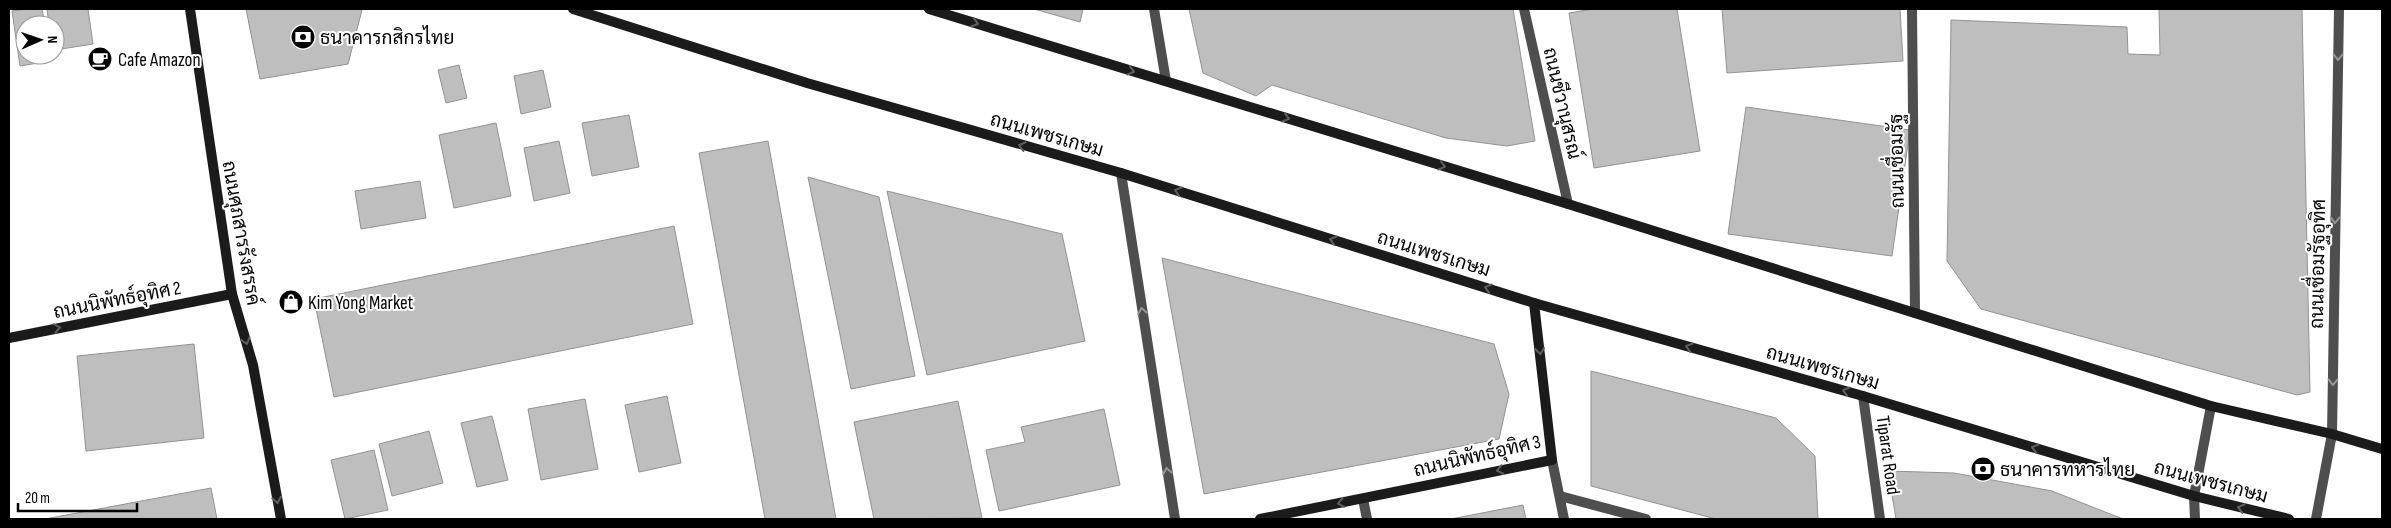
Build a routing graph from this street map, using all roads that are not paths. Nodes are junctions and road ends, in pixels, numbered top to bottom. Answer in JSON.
{"nodes":[{"id":1,"x":190,"y":9,"type":"edge"},
{"id":2,"x":573,"y":9,"type":"edge"},
{"id":3,"x":929,"y":9,"type":"edge"},
{"id":4,"x":1154,"y":9,"type":"edge"},
{"id":5,"x":1524,"y":9,"type":"edge"},
{"id":6,"x":1912,"y":9,"type":"edge"},
{"id":7,"x":2338,"y":9,"type":"edge"},
{"id":8,"x":1166,"y":81,"type":"junction"},
{"id":9,"x":1121,"y":173,"type":"junction"},
{"id":10,"x":1568,"y":204,"type":"junction"},
{"id":11,"x":232,"y":294,"type":"junction"},
{"id":12,"x":1534,"y":303,"type":"junction"},
{"id":13,"x":1915,"y":313,"type":"junction"},
{"id":14,"x":9,"y":338,"type":"edge"},
{"id":15,"x":1863,"y":396,"type":"junction"},
{"id":16,"x":2212,"y":406,"type":"junction"},
{"id":17,"x":2332,"y":434,"type":"junction"},
{"id":18,"x":2382,"y":449,"type":"edge"},
{"id":19,"x":1552,"y":460,"type":"junction"},
{"id":20,"x":1560,"y":496,"type":"junction"},
{"id":21,"x":2194,"y":496,"type":"junction"},
{"id":22,"x":1363,"y":498,"type":"junction"},
{"id":23,"x":281,"y":519,"type":"edge"},
{"id":24,"x":1175,"y":519,"type":"edge"},
{"id":25,"x":1260,"y":519,"type":"edge"},
{"id":26,"x":1367,"y":519,"type":"edge"},
{"id":27,"x":1564,"y":519,"type":"edge"},
{"id":28,"x":1646,"y":519,"type":"edge"},
{"id":29,"x":1880,"y":519,"type":"edge"},
{"id":30,"x":2195,"y":519,"type":"edge"},
{"id":31,"x":2289,"y":519,"type":"edge"},
{"id":32,"x":2316,"y":519,"type":"edge"}],
"edges":[{"from":1,"to":11,"type":"main road","name":"ถนนศุภสารรังสรรค์"},
{"from":9,"to":2,"type":"main road","name":"ถนนเพชรเกษม","one_way":true},
{"from":3,"to":8,"type":"main road","one_way":true},
{"from":4,"to":8,"type":"street"},
{"from":5,"to":10,"type":"street","name":"ถนนชีวานุสรณ์"},
{"from":6,"to":13,"type":"street","name":"ถนนเชื่อมรัฐ"},
{"from":7,"to":17,"type":"street","name":"ถนนเชื่อมรัฐอุทิศ","one_way":true},
{"from":8,"to":10,"type":"main road","one_way":true},
{"from":12,"to":9,"type":"main road","name":"ถนนเพชรเกษม","one_way":true},
{"from":24,"to":9,"type":"street","one_way":true},
{"from":10,"to":13,"type":"main road"},
{"from":14,"to":11,"type":"main road","name":"ถนนนิพัทธ์อุทิศ 2","one_way":true},
{"from":11,"to":23,"type":"main road","name":"ถนนศุภสารรังสรรค์","one_way":true},
{"from":15,"to":12,"type":"main road","name":"ถนนเพชรเกษม","one_way":true},
{"from":12,"to":19,"type":"main road","name":"ถนนนิพัทธ์อุทิศ 3","one_way":true},
{"from":13,"to":16,"type":"main road"},
{"from":21,"to":15,"type":"main road","name":"ถนนเพชรเกษม","one_way":true},
{"from":15,"to":29,"type":"street","name":"Tiparat Road"},
{"from":16,"to":17,"type":"main road"},
{"from":16,"to":21,"type":"street"},
{"from":17,"to":18,"type":"main road"},
{"from":17,"to":32,"type":"street","name":"ถนนเชื่อมรัฐอุทิศ"},
{"from":19,"to":20,"type":"street"},
{"from":19,"to":22,"type":"main road","name":"ถนนนิพัทธ์อุทิศ 3","one_way":true},
{"from":20,"to":27,"type":"street"},
{"from":20,"to":28,"type":"street"},
{"from":21,"to":30,"type":"street"},
{"from":31,"to":21,"type":"main road","name":"ถนนเพชรเกษม","one_way":true},
{"from":22,"to":25,"type":"main road","name":"ถนนนิพัทธ์อุทิศ 3","one_way":true},
{"from":22,"to":26,"type":"street"}]}
